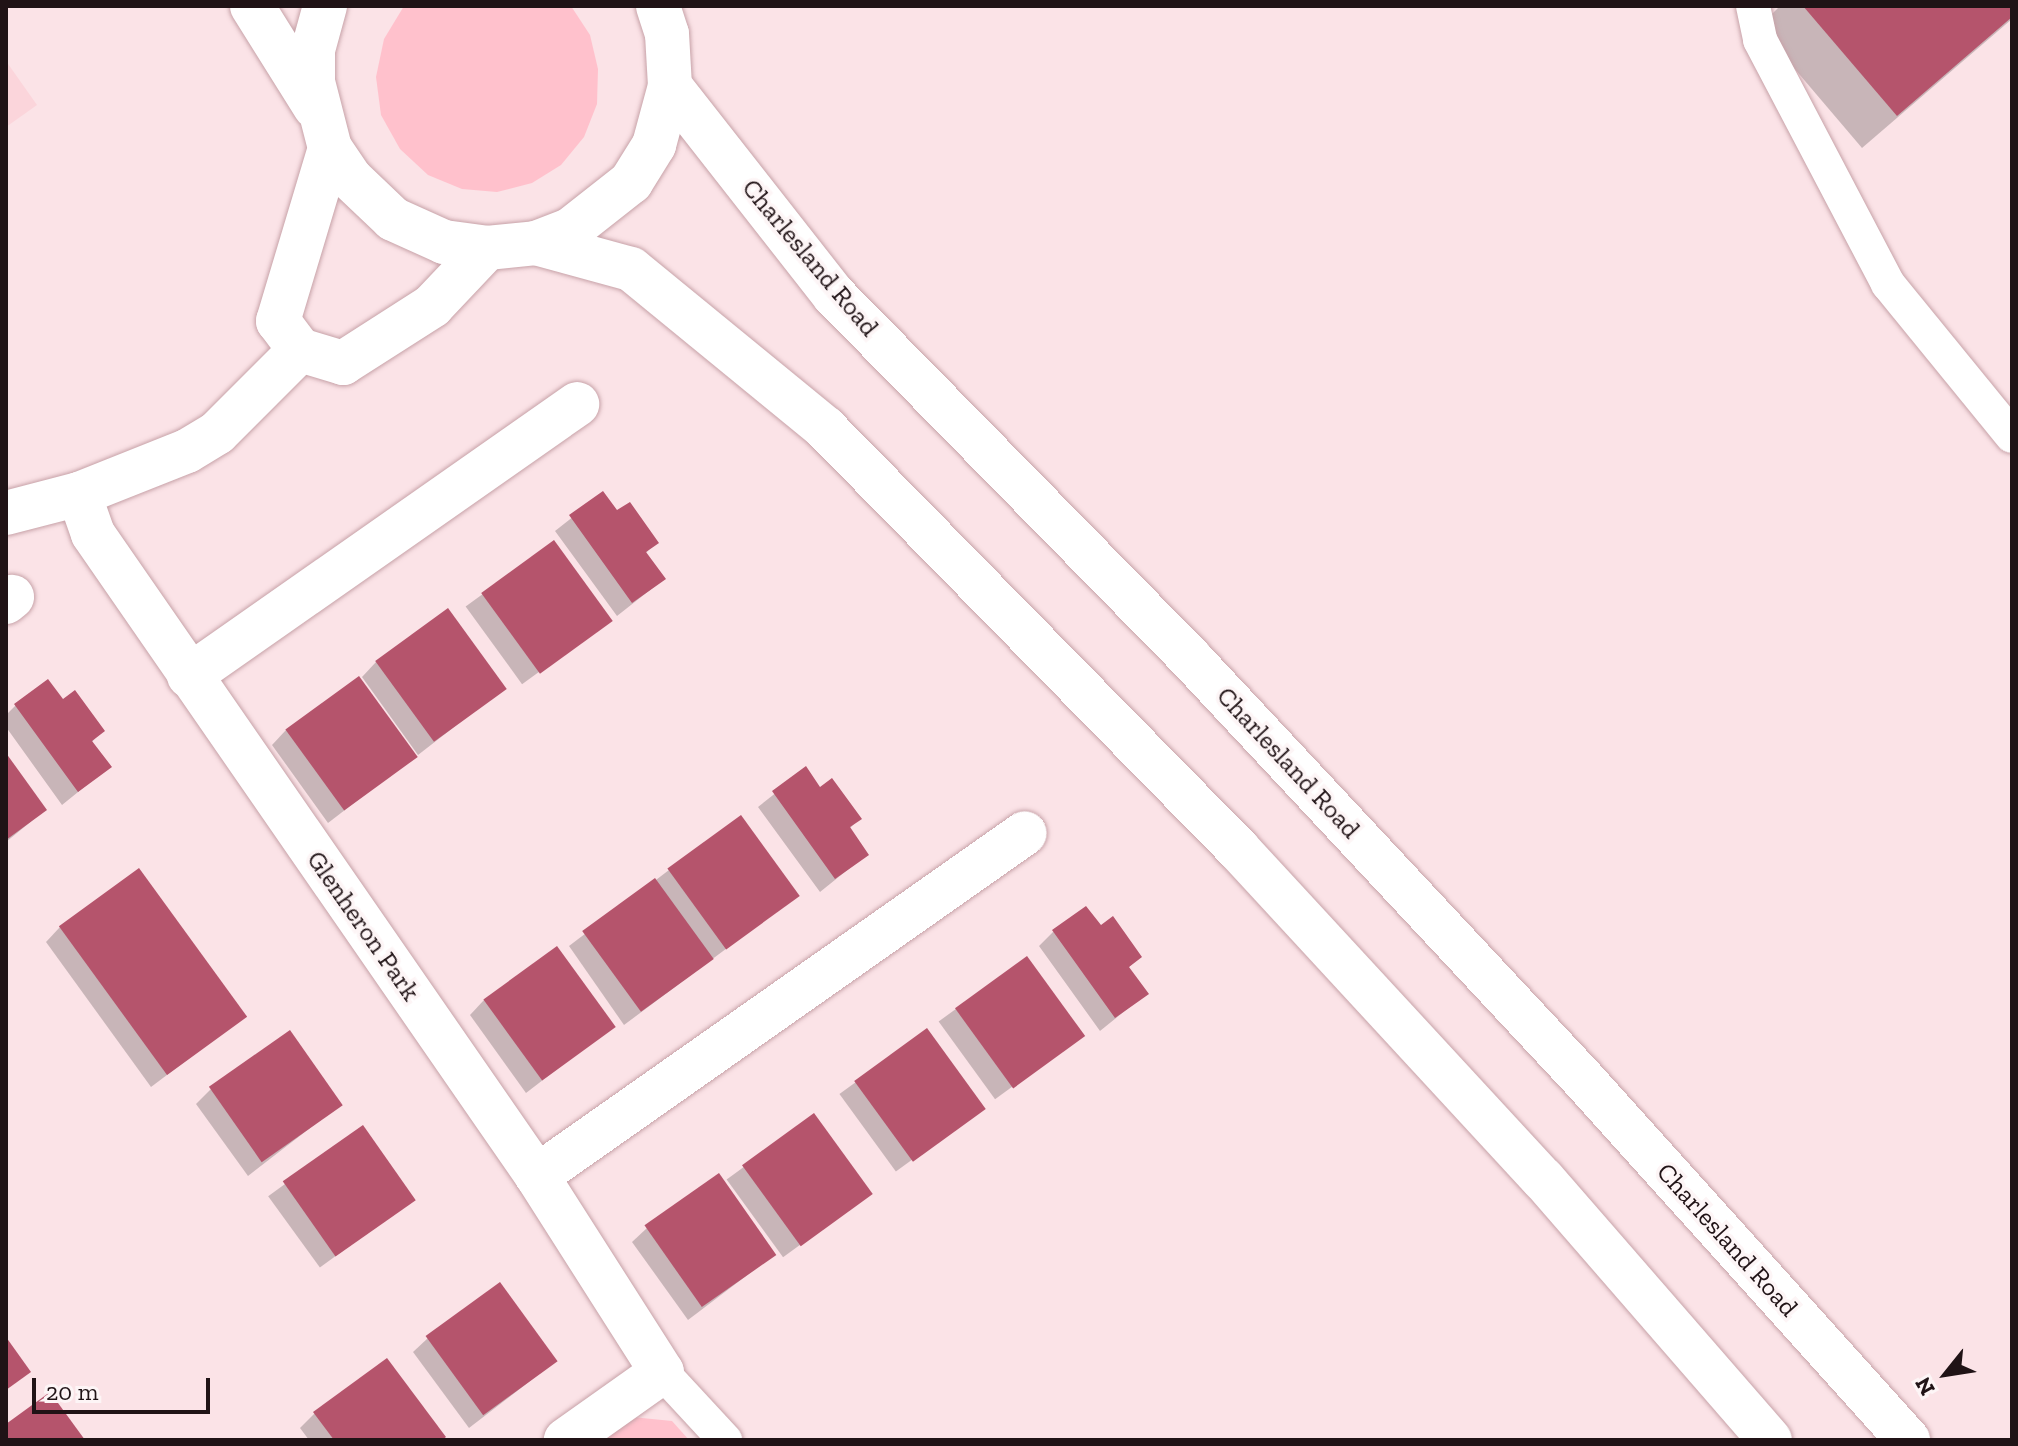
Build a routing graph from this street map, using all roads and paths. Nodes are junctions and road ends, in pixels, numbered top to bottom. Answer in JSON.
{"nodes":[{"id":1,"x":252,"y":6,"type":"edge"},
{"id":2,"x":325,"y":6,"type":"edge"},
{"id":3,"x":658,"y":6,"type":"edge"},
{"id":4,"x":1753,"y":6,"type":"edge"},
{"id":5,"x":670,"y":86,"type":"junction"},
{"id":6,"x":324,"y":130,"type":"junction"},
{"id":7,"x":536,"y":243,"type":"junction"},
{"id":8,"x":487,"y":248,"type":"junction"},
{"id":9,"x":300,"y":350,"type":"junction"},
{"id":10,"x":577,"y":404,"type":"dead end"},
{"id":11,"x":2012,"y":436,"type":"edge"},
{"id":12,"x":79,"y":494,"type":"junction"},
{"id":13,"x":6,"y":513,"type":"edge"},
{"id":14,"x":189,"y":676,"type":"junction"},
{"id":15,"x":1025,"y":833,"type":"dead end"},
{"id":16,"x":537,"y":1176,"type":"junction"},
{"id":17,"x":662,"y":1372,"type":"junction"},
{"id":18,"x":566,"y":1440,"type":"edge"},
{"id":19,"x":725,"y":1440,"type":"edge"},
{"id":20,"x":1770,"y":1440,"type":"edge"},
{"id":21,"x":1908,"y":1440,"type":"edge"}],
"edges":[{"from":1,"to":6,"type":"main road"},
{"from":2,"to":6,"type":"main road"},
{"from":3,"to":5,"type":"main road"},
{"from":4,"to":11,"type":"lane"},
{"from":5,"to":7,"type":"main road"},
{"from":5,"to":21,"type":"main road","name":"Charlesland Road"},
{"from":6,"to":8,"type":"main road"},
{"from":6,"to":9,"type":"main road"},
{"from":7,"to":8,"type":"main road"},
{"from":7,"to":20,"type":"main road"},
{"from":8,"to":9,"type":"main road"},
{"from":9,"to":12,"type":"main road"},
{"from":10,"to":14,"type":"main road"},
{"from":12,"to":13,"type":"main road"},
{"from":12,"to":14,"type":"main road","name":"Glenheron Park"},
{"from":14,"to":16,"type":"main road","name":"Glenheron Park"},
{"from":15,"to":16,"type":"main road"},
{"from":16,"to":17,"type":"main road","name":"Glenheron Park"},
{"from":17,"to":18,"type":"main road"},
{"from":17,"to":19,"type":"lane"}]}
